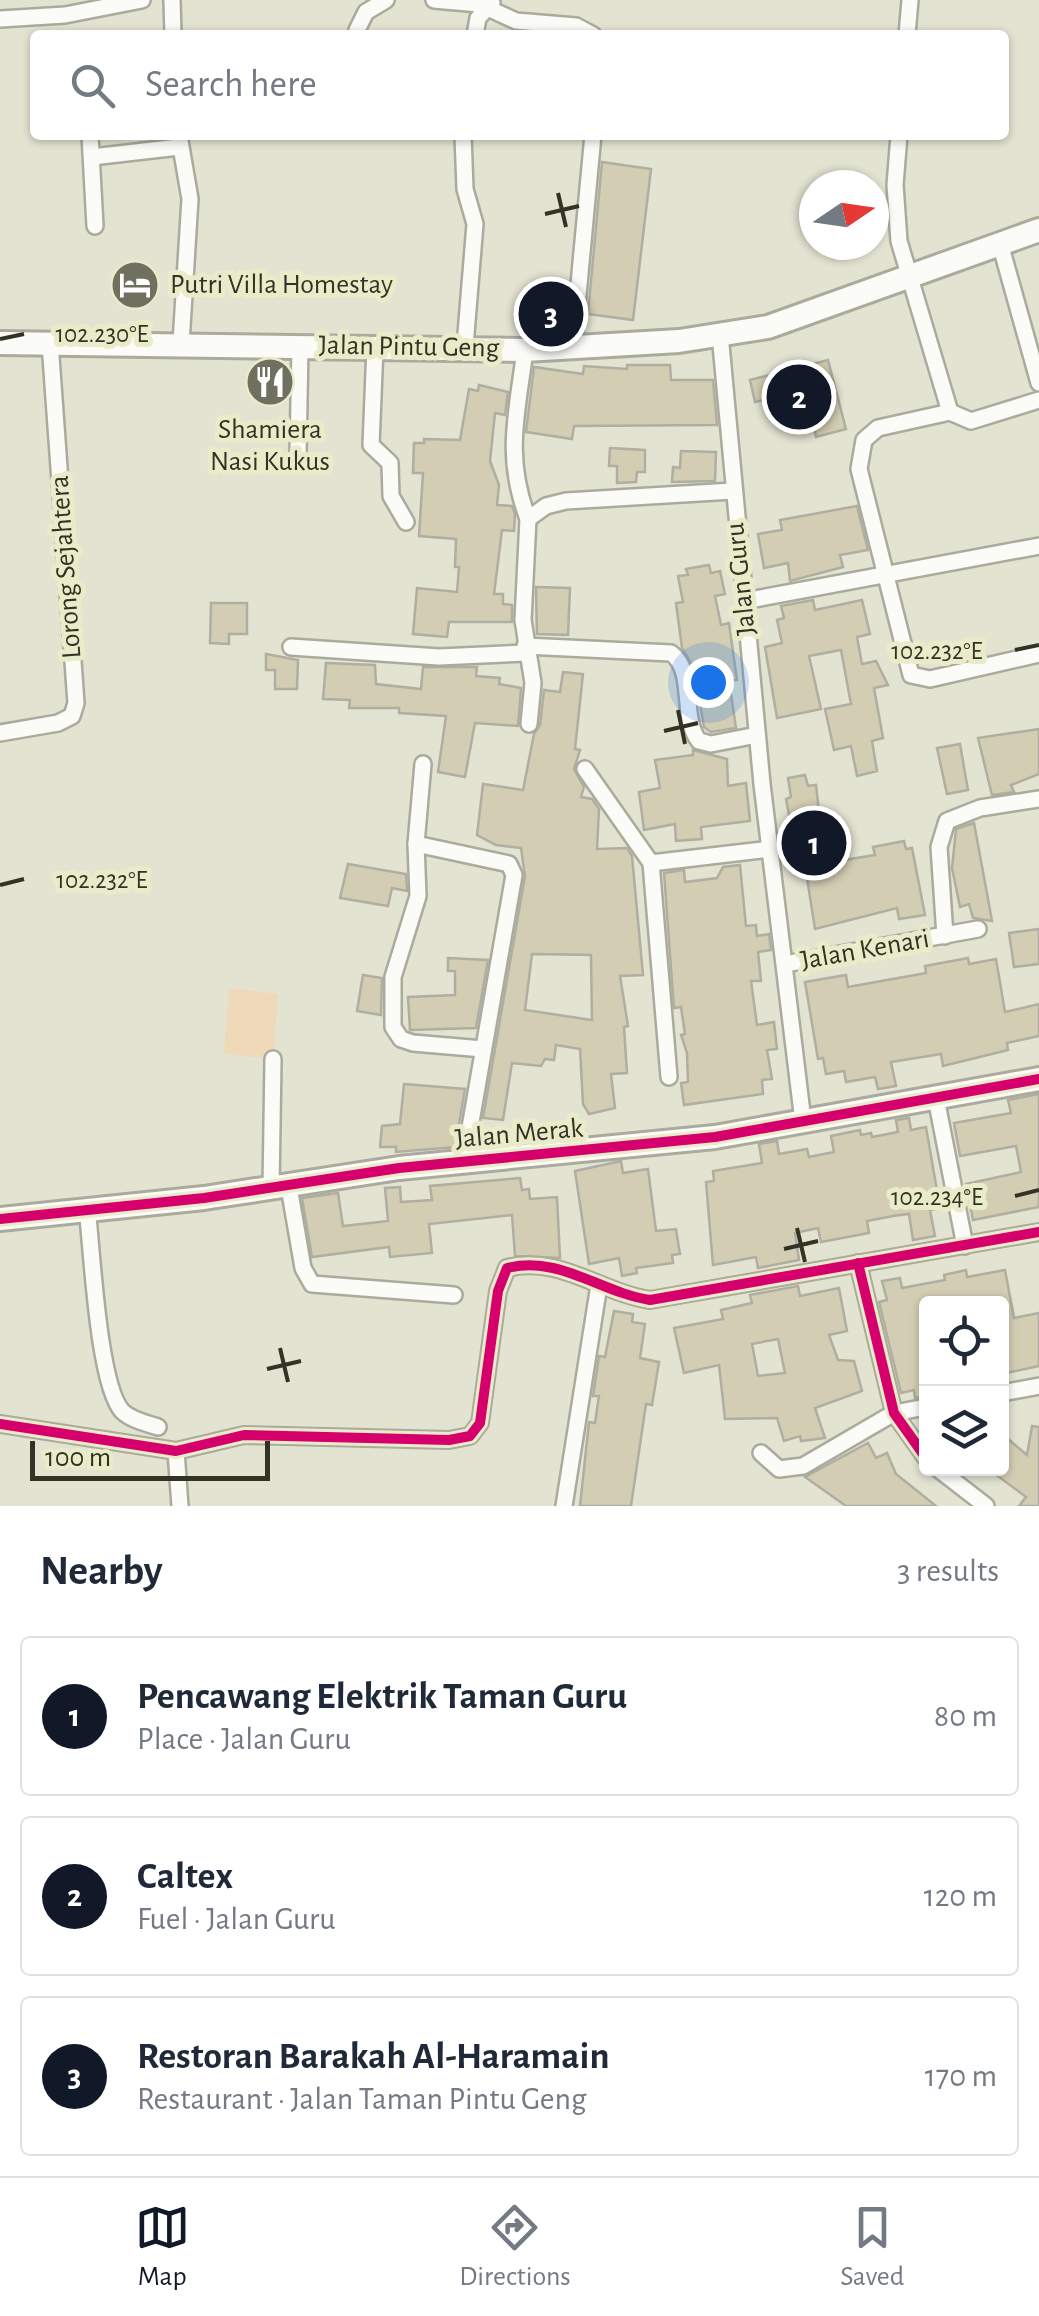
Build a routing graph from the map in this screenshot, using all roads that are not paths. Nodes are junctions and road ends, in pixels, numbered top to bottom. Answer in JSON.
{"nodes":[{"id":1,"x":142,"y":0,"type":"edge"},
{"id":2,"x":172,"y":0,"type":"edge"},
{"id":3,"x":386,"y":0,"type":"edge"},
{"id":4,"x":434,"y":0,"type":"edge"},
{"id":5,"x":910,"y":0,"type":"edge"},
{"id":6,"x":115,"y":2,"type":"edge"},
{"id":7,"x":491,"y":4,"type":"edge"},
{"id":8,"x":0,"y":19,"type":"edge"},
{"id":9,"x":174,"y":30,"type":"edge"},
{"id":10,"x":357,"y":30,"type":"dead end"},
{"id":11,"x":476,"y":30,"type":"edge"},
{"id":12,"x":584,"y":30,"type":"edge"},
{"id":13,"x":907,"y":30,"type":"edge"},
{"id":14,"x":90,"y":140,"type":"edge"},
{"id":15,"x":463,"y":140,"type":"edge"},
{"id":16,"x":592,"y":140,"type":"edge"},
{"id":17,"x":899,"y":140,"type":"edge"},
{"id":18,"x":179,"y":141,"type":"edge"},
{"id":19,"x":92,"y":158,"type":"junction"},
{"id":20,"x":95,"y":226,"type":"dead end"},
{"id":21,"x":1039,"y":230,"type":"edge"},
{"id":22,"x":1001,"y":247,"type":"junction"},
{"id":23,"x":911,"y":279,"type":"junction"},
{"id":24,"x":720,"y":334,"type":"junction"},
{"id":25,"x":0,"y":343,"type":"edge"},
{"id":26,"x":50,"y":343,"type":"junction"},
{"id":27,"x":182,"y":344,"type":"junction"},
{"id":28,"x":300,"y":346,"type":"junction"},
{"id":29,"x":464,"y":346,"type":"junction"},
{"id":30,"x":374,"y":347,"type":"junction"},
{"id":31,"x":574,"y":348,"type":"junction"},
{"id":32,"x":525,"y":350,"type":"junction"},
{"id":33,"x":1039,"y":383,"type":"edge"},
{"id":34,"x":1039,"y":400,"type":"edge"},
{"id":35,"x":950,"y":412,"type":"junction"},
{"id":36,"x":298,"y":455,"type":"dead end"},
{"id":37,"x":733,"y":492,"type":"junction"},
{"id":38,"x":532,"y":514,"type":"junction"},
{"id":39,"x":406,"y":522,"type":"dead end"},
{"id":40,"x":1039,"y":546,"type":"edge"},
{"id":41,"x":888,"y":572,"type":"junction"},
{"id":42,"x":744,"y":602,"type":"junction"},
{"id":43,"x":291,"y":646,"type":"dead end"},
{"id":44,"x":526,"y":649,"type":"junction"},
{"id":45,"x":1039,"y":654,"type":"edge"},
{"id":46,"x":528,"y":724,"type":"dead end"},
{"id":47,"x":0,"y":733,"type":"edge"},
{"id":48,"x":757,"y":735,"type":"junction"},
{"id":49,"x":423,"y":764,"type":"dead end"},
{"id":50,"x":585,"y":769,"type":"dead end"},
{"id":51,"x":1039,"y":799,"type":"edge"},
{"id":52,"x":416,"y":844,"type":"junction"},
{"id":53,"x":770,"y":849,"type":"junction"},
{"id":54,"x":650,"y":863,"type":"junction"},
{"id":55,"x":978,"y":930,"type":"dead end"},
{"id":56,"x":946,"y":936,"type":"junction"},
{"id":57,"x":784,"y":964,"type":"junction"},
{"id":58,"x":483,"y":1048,"type":"junction"},
{"id":59,"x":274,"y":1058,"type":"dead end"},
{"id":60,"x":669,"y":1076,"type":"dead end"},
{"id":61,"x":1039,"y":1079,"type":"edge"},
{"id":62,"x":936,"y":1098,"type":"junction"},
{"id":63,"x":803,"y":1121,"type":"junction"},
{"id":64,"x":464,"y":1162,"type":"junction"},
{"id":65,"x":280,"y":1188,"type":"junction"},
{"id":66,"x":87,"y":1208,"type":"junction"},
{"id":67,"x":0,"y":1219,"type":"edge"},
{"id":68,"x":1039,"y":1232,"type":"edge"},
{"id":69,"x":964,"y":1246,"type":"junction"},
{"id":70,"x":858,"y":1263,"type":"junction"},
{"id":71,"x":600,"y":1286,"type":"junction"},
{"id":72,"x":454,"y":1295,"type":"dead end"},
{"id":73,"x":1039,"y":1386,"type":"edge"},
{"id":74,"x":1009,"y":1392,"type":"edge"},
{"id":75,"x":919,"y":1408,"type":"edge"},
{"id":76,"x":894,"y":1413,"type":"junction"},
{"id":77,"x":0,"y":1424,"type":"edge"},
{"id":78,"x":158,"y":1427,"type":"dead end"},
{"id":79,"x":919,"y":1448,"type":"edge"},
{"id":80,"x":176,"y":1451,"type":"junction"},
{"id":81,"x":761,"y":1454,"type":"dead end"},
{"id":82,"x":947,"y":1476,"type":"edge"},
{"id":83,"x":180,"y":1506,"type":"edge"},
{"id":84,"x":564,"y":1506,"type":"edge"},
{"id":85,"x":986,"y":1506,"type":"edge"}],
"edges":[{"from":1,"to":6,"type":"street"},
{"from":2,"to":9,"type":"street"},
{"from":3,"to":10,"type":"street"},
{"from":4,"to":7,"type":"street"},
{"from":5,"to":13,"type":"street"},
{"from":6,"to":8,"type":"street"},
{"from":7,"to":11,"type":"street"},
{"from":7,"to":12,"type":"street"},
{"from":14,"to":19,"type":"street"},
{"from":15,"to":29,"type":"street"},
{"from":16,"to":31,"type":"street"},
{"from":17,"to":23,"type":"street"},
{"from":18,"to":19,"type":"street"},
{"from":18,"to":27,"type":"street"},
{"from":19,"to":20,"type":"street"},
{"from":21,"to":22,"type":"main road","name":"Jalan Pintu Geng"},
{"from":22,"to":23,"type":"main road","name":"Jalan Pintu Geng"},
{"from":22,"to":33,"type":"street"},
{"from":23,"to":24,"type":"main road","name":"Jalan Pintu Geng"},
{"from":23,"to":35,"type":"street"},
{"from":24,"to":31,"type":"main road","name":"Jalan Pintu Geng"},
{"from":24,"to":37,"type":"street","name":"Jalan Guru"},
{"from":25,"to":26,"type":"main road","name":"Jalan Pintu Geng"},
{"from":26,"to":27,"type":"main road","name":"Jalan Pintu Geng"},
{"from":26,"to":47,"type":"street","name":"Lorong Sejahtera"},
{"from":27,"to":28,"type":"main road","name":"Jalan Pintu Geng"},
{"from":28,"to":30,"type":"main road","name":"Jalan Pintu Geng"},
{"from":28,"to":36,"type":"street"},
{"from":29,"to":30,"type":"main road","name":"Jalan Pintu Geng"},
{"from":29,"to":32,"type":"main road","name":"Jalan Pintu Geng"},
{"from":30,"to":39,"type":"street"},
{"from":31,"to":32,"type":"main road","name":"Jalan Pintu Geng"},
{"from":32,"to":38,"type":"street"},
{"from":34,"to":35,"type":"street"},
{"from":35,"to":41,"type":"street"},
{"from":37,"to":38,"type":"street"},
{"from":37,"to":42,"type":"street","name":"Jalan Guru"},
{"from":38,"to":44,"type":"street"},
{"from":40,"to":41,"type":"street"},
{"from":41,"to":42,"type":"street"},
{"from":41,"to":45,"type":"street"},
{"from":42,"to":48,"type":"street","name":"Jalan Guru"},
{"from":43,"to":44,"type":"street"},
{"from":44,"to":46,"type":"street"},
{"from":44,"to":48,"type":"street"},
{"from":48,"to":53,"type":"street","name":"Jalan Guru"},
{"from":49,"to":52,"type":"street"},
{"from":50,"to":54,"type":"street"},
{"from":51,"to":56,"type":"street","name":"Jalan Kenari"},
{"from":52,"to":58,"type":"street"},
{"from":52,"to":58,"type":"street"},
{"from":53,"to":54,"type":"street"},
{"from":53,"to":57,"type":"street","name":"Jalan Guru"},
{"from":54,"to":60,"type":"street"},
{"from":55,"to":56,"type":"street","name":"Jalan Kenari"},
{"from":56,"to":57,"type":"street","name":"Jalan Kenari"},
{"from":57,"to":63,"type":"street","name":"Jalan Guru"},
{"from":58,"to":64,"type":"street"},
{"from":59,"to":65,"type":"street"},
{"from":61,"to":62,"type":"main road","name":"Jalan Merak"},
{"from":62,"to":63,"type":"main road","name":"Jalan Merak"},
{"from":62,"to":69,"type":"street"},
{"from":63,"to":64,"type":"main road","name":"Jalan Merak"},
{"from":64,"to":65,"type":"main road","name":"Jalan Merak"},
{"from":65,"to":66,"type":"main road","name":"Jalan Merak"},
{"from":65,"to":72,"type":"street"},
{"from":66,"to":67,"type":"main road","name":"Jalan Merak"},
{"from":66,"to":78,"type":"street"},
{"from":68,"to":69,"type":"street"},
{"from":69,"to":70,"type":"street"},
{"from":70,"to":71,"type":"street"},
{"from":70,"to":76,"type":"street"},
{"from":71,"to":80,"type":"street"},
{"from":71,"to":84,"type":"street"},
{"from":73,"to":74,"type":"street"},
{"from":75,"to":76,"type":"street"},
{"from":76,"to":79,"type":"street"},
{"from":76,"to":81,"type":"street"},
{"from":77,"to":80,"type":"street"},
{"from":80,"to":83,"type":"street"},
{"from":82,"to":85,"type":"street"}]}
